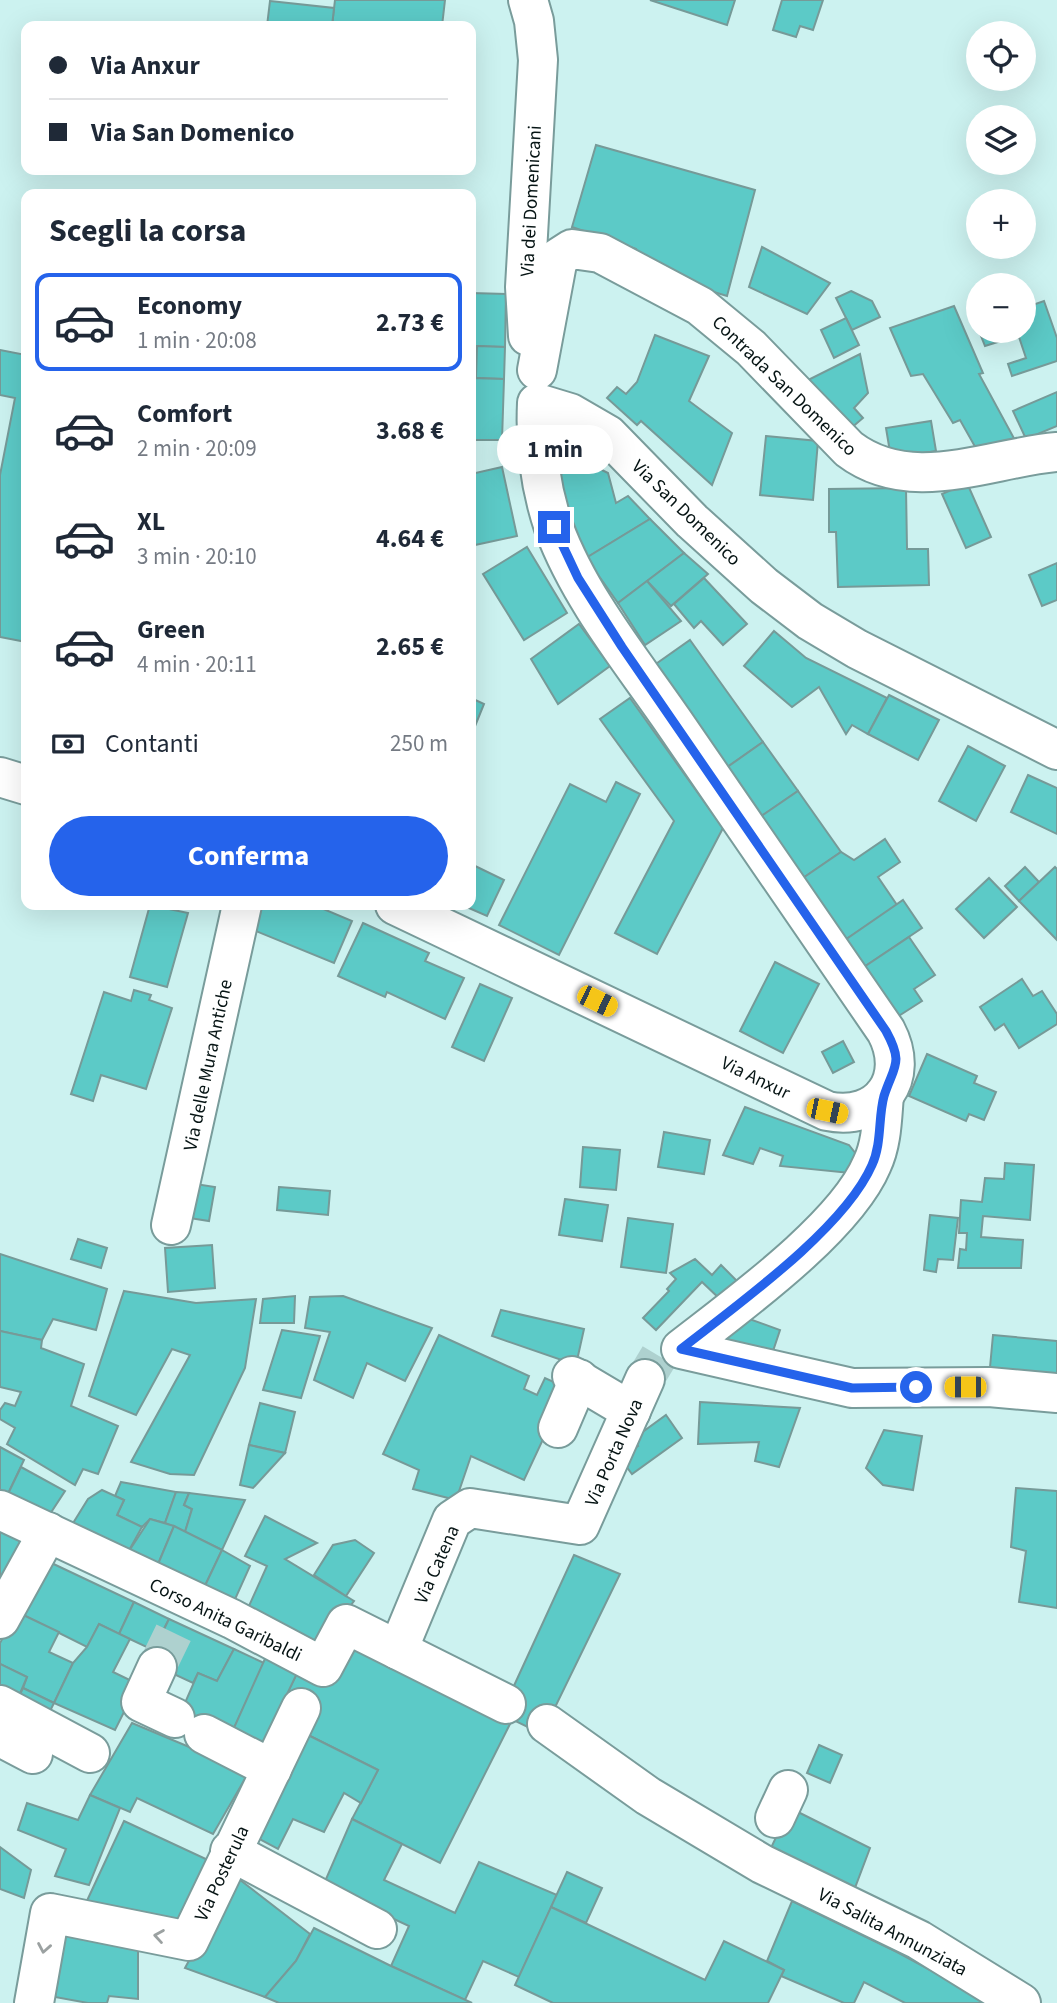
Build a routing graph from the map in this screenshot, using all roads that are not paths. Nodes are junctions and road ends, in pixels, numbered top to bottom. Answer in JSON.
{"nodes":[{"id":1,"x":528,"y":0,"type":"edge"},
{"id":2,"x":537,"y":386,"type":"junction"},
{"id":3,"x":1057,"y":452,"type":"edge"},
{"id":4,"x":1057,"y":750,"type":"edge"},
{"id":5,"x":0,"y":777,"type":"edge"},
{"id":6,"x":21,"y":783,"type":"edge"},
{"id":7,"x":241,"y":910,"type":"edge"},
{"id":8,"x":405,"y":910,"type":"edge"},
{"id":9,"x":884,"y":1096,"type":"junction"},
{"id":10,"x":171,"y":1224,"type":"dead end"},
{"id":11,"x":652,"y":1373,"type":"junction"},
{"id":12,"x":1057,"y":1393,"type":"edge"},
{"id":13,"x":558,"y":1428,"type":"dead end"},
{"id":14,"x":0,"y":1510,"type":"edge"},
{"id":15,"x":580,"y":1525,"type":"joint"},
{"id":16,"x":48,"y":1532,"type":"junction"},
{"id":17,"x":0,"y":1619,"type":"edge"},
{"id":18,"x":398,"y":1650,"type":"junction"},
{"id":19,"x":157,"y":1667,"type":"tunnel mouth"},
{"id":20,"x":0,"y":1704,"type":"edge"},
{"id":21,"x":506,"y":1704,"type":"dead end"},
{"id":22,"x":301,"y":1709,"type":"dead end"},
{"id":23,"x":547,"y":1724,"type":"dead end"},
{"id":24,"x":0,"y":1737,"type":"edge"},
{"id":25,"x":90,"y":1753,"type":"dead end"},
{"id":26,"x":33,"y":1754,"type":"dead end"},
{"id":27,"x":272,"y":1769,"type":"junction"},
{"id":28,"x":230,"y":1851,"type":"junction"},
{"id":29,"x":377,"y":1929,"type":"dead end"},
{"id":30,"x":1015,"y":2000,"type":"edge"},
{"id":31,"x":34,"y":2003,"type":"edge"}],
"edges":[{"from":1,"to":2,"type":"street","name":"Via dei Domenicani"},
{"from":2,"to":3,"type":"street","name":"Contrada San Domenico"},
{"from":2,"to":4,"type":"street","name":"Via San Domenico"},
{"from":2,"to":9,"type":"street"},
{"from":5,"to":6,"type":"street"},
{"from":7,"to":10,"type":"street","name":"Via delle Mura Antiche"},
{"from":8,"to":9,"type":"street","name":"Via Anxur"},
{"from":9,"to":11,"type":"street"},
{"from":11,"to":12,"type":"street"},
{"from":11,"to":13,"type":"street"},
{"from":11,"to":15,"type":"street","name":"Via Porta Nova"},
{"from":14,"to":16,"type":"street","name":"Corso Anita Garibaldi"},
{"from":15,"to":18,"type":"street","name":"Via Catena"},
{"from":16,"to":17,"type":"street"},
{"from":16,"to":18,"type":"street","name":"Corso Anita Garibaldi"},
{"from":18,"to":21,"type":"street","name":"Corso Anita Garibaldi"},
{"from":19,"to":27,"type":"street"},
{"from":20,"to":25,"type":"street"},
{"from":22,"to":27,"type":"street","name":"Via Posterula"},
{"from":23,"to":30,"type":"street","name":"Via Salita Annunziata"},
{"from":24,"to":26,"type":"street"},
{"from":27,"to":28,"type":"street","name":"Via Posterula"},
{"from":28,"to":29,"type":"street"},
{"from":28,"to":31,"type":"street","name":"Via Posterula","one_way":true}]}
